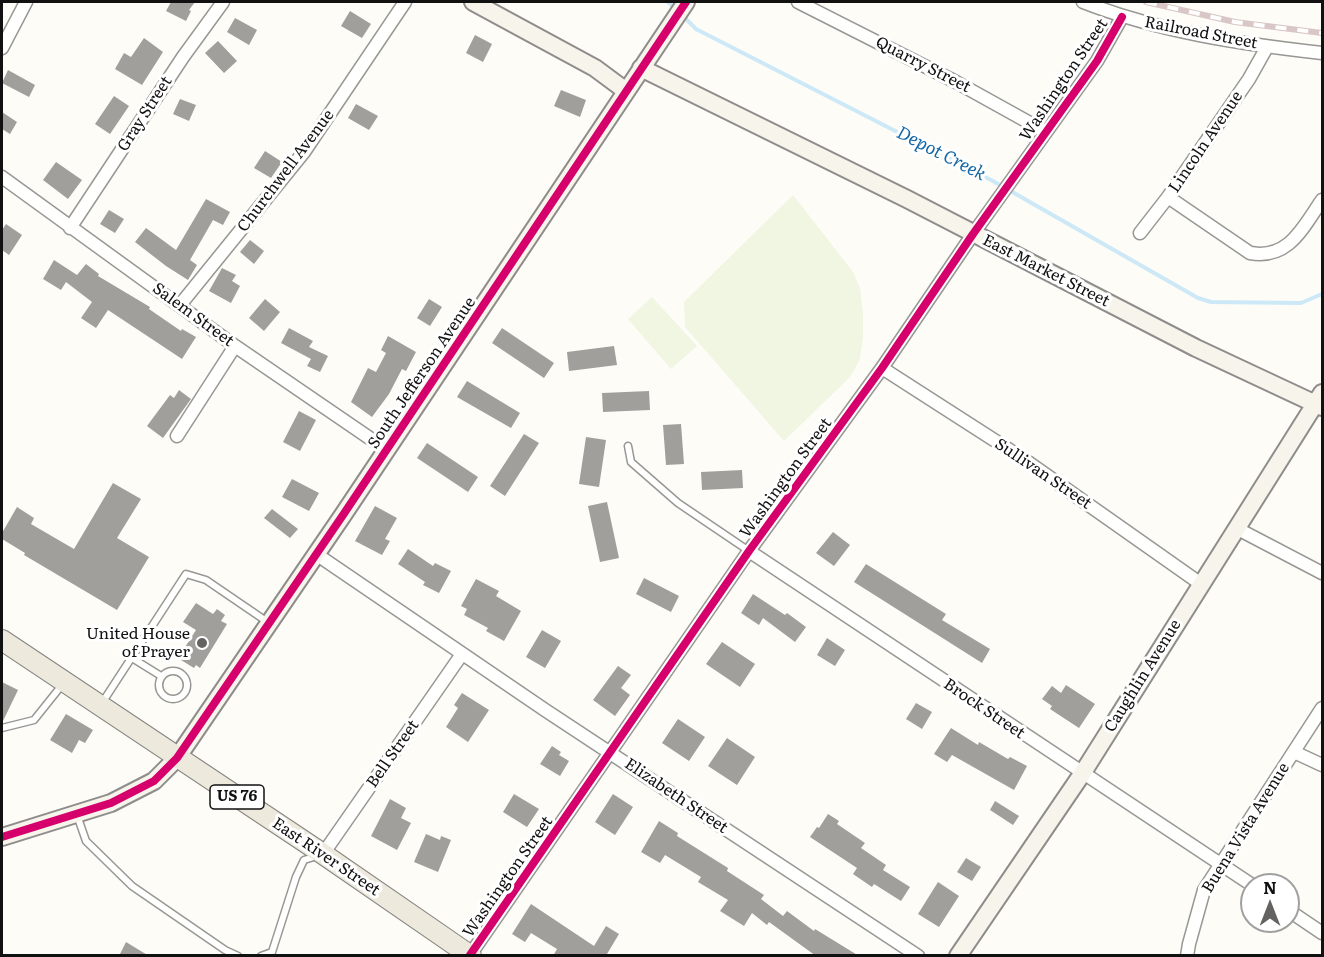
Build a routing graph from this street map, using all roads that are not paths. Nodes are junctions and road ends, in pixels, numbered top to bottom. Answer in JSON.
{"nodes":[{"id":1,"x":26,"y":2,"type":"edge"},
{"id":2,"x":223,"y":2,"type":"edge"},
{"id":3,"x":405,"y":2,"type":"edge"},
{"id":4,"x":473,"y":2,"type":"edge"},
{"id":5,"x":798,"y":2,"type":"edge"},
{"id":6,"x":1083,"y":2,"type":"edge"},
{"id":7,"x":681,"y":8,"type":"edge"},
{"id":8,"x":1122,"y":17,"type":"junction"},
{"id":9,"x":1267,"y":46,"type":"junction"},
{"id":10,"x":2,"y":48,"type":"edge"},
{"id":11,"x":1323,"y":52,"type":"edge"},
{"id":12,"x":641,"y":68,"type":"junction"},
{"id":13,"x":626,"y":91,"type":"junction"},
{"id":14,"x":1046,"y":132,"type":"junction"},
{"id":15,"x":2,"y":177,"type":"edge"},
{"id":16,"x":1168,"y":197,"type":"junction"},
{"id":17,"x":1323,"y":200,"type":"edge"},
{"id":18,"x":70,"y":228,"type":"junction"},
{"id":19,"x":1140,"y":233,"type":"dead end"},
{"id":20,"x":973,"y":234,"type":"junction"},
{"id":21,"x":180,"y":305,"type":"junction"},
{"id":22,"x":235,"y":346,"type":"junction"},
{"id":23,"x":882,"y":368,"type":"junction"},
{"id":24,"x":1320,"y":401,"type":"edge"},
{"id":25,"x":177,"y":436,"type":"dead end"},
{"id":26,"x":628,"y":446,"type":"dead end"},
{"id":27,"x":387,"y":450,"type":"junction"},
{"id":28,"x":1236,"y":528,"type":"junction"},
{"id":29,"x":749,"y":551,"type":"junction"},
{"id":30,"x":316,"y":554,"type":"junction"},
{"id":31,"x":1323,"y":573,"type":"edge"},
{"id":32,"x":1201,"y":584,"type":"junction"},
{"id":33,"x":269,"y":623,"type":"junction"},
{"id":34,"x":2,"y":640,"type":"edge"},
{"id":35,"x":462,"y":654,"type":"junction"},
{"id":36,"x":132,"y":658,"type":"junction"},
{"id":37,"x":161,"y":676,"type":"junction"},
{"id":38,"x":65,"y":682,"type":"junction"},
{"id":39,"x":100,"y":706,"type":"junction"},
{"id":40,"x":1323,"y":708,"type":"edge"},
{"id":41,"x":2,"y":728,"type":"edge"},
{"id":42,"x":610,"y":752,"type":"junction"},
{"id":43,"x":1294,"y":752,"type":"junction"},
{"id":44,"x":177,"y":758,"type":"junction"},
{"id":45,"x":1323,"y":765,"type":"edge"},
{"id":46,"x":1082,"y":774,"type":"junction"},
{"id":47,"x":77,"y":815,"type":"junction"},
{"id":48,"x":2,"y":837,"type":"edge"},
{"id":49,"x":323,"y":854,"type":"junction"},
{"id":50,"x":1221,"y":864,"type":"junction"},
{"id":51,"x":1240,"y":877,"type":"edge"},
{"id":52,"x":1300,"y":918,"type":"edge"},
{"id":53,"x":1323,"y":933,"type":"edge"},
{"id":54,"x":470,"y":955,"type":"edge"},
{"id":55,"x":238,"y":956,"type":"edge"},
{"id":56,"x":261,"y":956,"type":"edge"},
{"id":57,"x":918,"y":956,"type":"edge"},
{"id":58,"x":958,"y":956,"type":"edge"},
{"id":59,"x":1187,"y":956,"type":"edge"}],
"edges":[{"from":1,"to":10,"type":"street"},
{"from":2,"to":18,"type":"street","name":"Gray Street"},
{"from":3,"to":21,"type":"street","name":"Churchwell Avenue"},
{"from":4,"to":13,"type":"street"},
{"from":5,"to":14,"type":"street","name":"Quarry Street"},
{"from":6,"to":8,"type":"street","name":"Railroad Street"},
{"from":7,"to":12,"type":"street","name":"South Jefferson Avenue"},
{"from":8,"to":9,"type":"street","name":"Railroad Street"},
{"from":8,"to":14,"type":"street","name":"Washington Street"},
{"from":9,"to":11,"type":"street","name":"Railroad Street"},
{"from":9,"to":16,"type":"street","name":"Lincoln Avenue"},
{"from":12,"to":13,"type":"street","name":"South Jefferson Avenue"},
{"from":12,"to":20,"type":"street","name":"East Market Street"},
{"from":13,"to":27,"type":"street","name":"South Jefferson Avenue"},
{"from":14,"to":20,"type":"street","name":"Washington Street"},
{"from":15,"to":18,"type":"street","name":"Salem Street"},
{"from":16,"to":17,"type":"street"},
{"from":16,"to":19,"type":"street","name":"Lincoln Avenue"},
{"from":18,"to":21,"type":"street","name":"Salem Street"},
{"from":20,"to":23,"type":"street","name":"Washington Street"},
{"from":20,"to":24,"type":"street","name":"East Market Street"},
{"from":21,"to":22,"type":"street","name":"Salem Street"},
{"from":22,"to":25,"type":"street"},
{"from":22,"to":27,"type":"street","name":"Salem Street"},
{"from":23,"to":29,"type":"street","name":"Washington Street"},
{"from":23,"to":32,"type":"street","name":"Sullivan Street"},
{"from":24,"to":28,"type":"street","name":"Caughlin Avenue"},
{"from":26,"to":29,"type":"lane"},
{"from":27,"to":30,"type":"street","name":"South Jefferson Avenue"},
{"from":28,"to":31,"type":"street"},
{"from":28,"to":32,"type":"street","name":"Caughlin Avenue"},
{"from":29,"to":42,"type":"street","name":"Washington Street"},
{"from":29,"to":46,"type":"street","name":"Brock Street"},
{"from":30,"to":33,"type":"street","name":"South Jefferson Avenue"},
{"from":30,"to":35,"type":"street","name":"Elizabeth Street"},
{"from":32,"to":46,"type":"street","name":"Caughlin Avenue"},
{"from":33,"to":36,"type":"lane"},
{"from":33,"to":44,"type":"street","name":"South Jefferson Avenue"},
{"from":34,"to":38,"type":"main road","name":"East River Street","number":"US 76"},
{"from":35,"to":42,"type":"street","name":"Elizabeth Street"},
{"from":35,"to":49,"type":"street","name":"Bell Street"},
{"from":36,"to":37,"type":"lane"},
{"from":36,"to":39,"type":"lane"},
{"from":37,"to":37,"type":"lane"},
{"from":38,"to":39,"type":"main road","name":"East River Street","number":"US 76"},
{"from":38,"to":41,"type":"lane"},
{"from":39,"to":44,"type":"main road","name":"East River Street","number":"US 76"},
{"from":40,"to":43,"type":"street","name":"Buena Vista Avenue"},
{"from":42,"to":54,"type":"street","name":"Washington Street"},
{"from":42,"to":57,"type":"street","name":"Elizabeth Street"},
{"from":43,"to":45,"type":"street"},
{"from":43,"to":50,"type":"street","name":"Buena Vista Avenue"},
{"from":44,"to":47,"type":"street","name":"South Jefferson Avenue"},
{"from":44,"to":49,"type":"main road","name":"East River Street","number":"US 76"},
{"from":46,"to":50,"type":"street","name":"Brock Street"},
{"from":46,"to":58,"type":"street","name":"Caughlin Avenue"},
{"from":47,"to":48,"type":"street","name":"South Jefferson Avenue"},
{"from":47,"to":55,"type":"lane"},
{"from":49,"to":54,"type":"main road","name":"East River Street","number":"US 76"},
{"from":49,"to":56,"type":"lane"},
{"from":50,"to":51,"type":"street","name":"Brock Street"},
{"from":50,"to":59,"type":"street","name":"Buena Vista Avenue"},
{"from":52,"to":53,"type":"street"}]}
